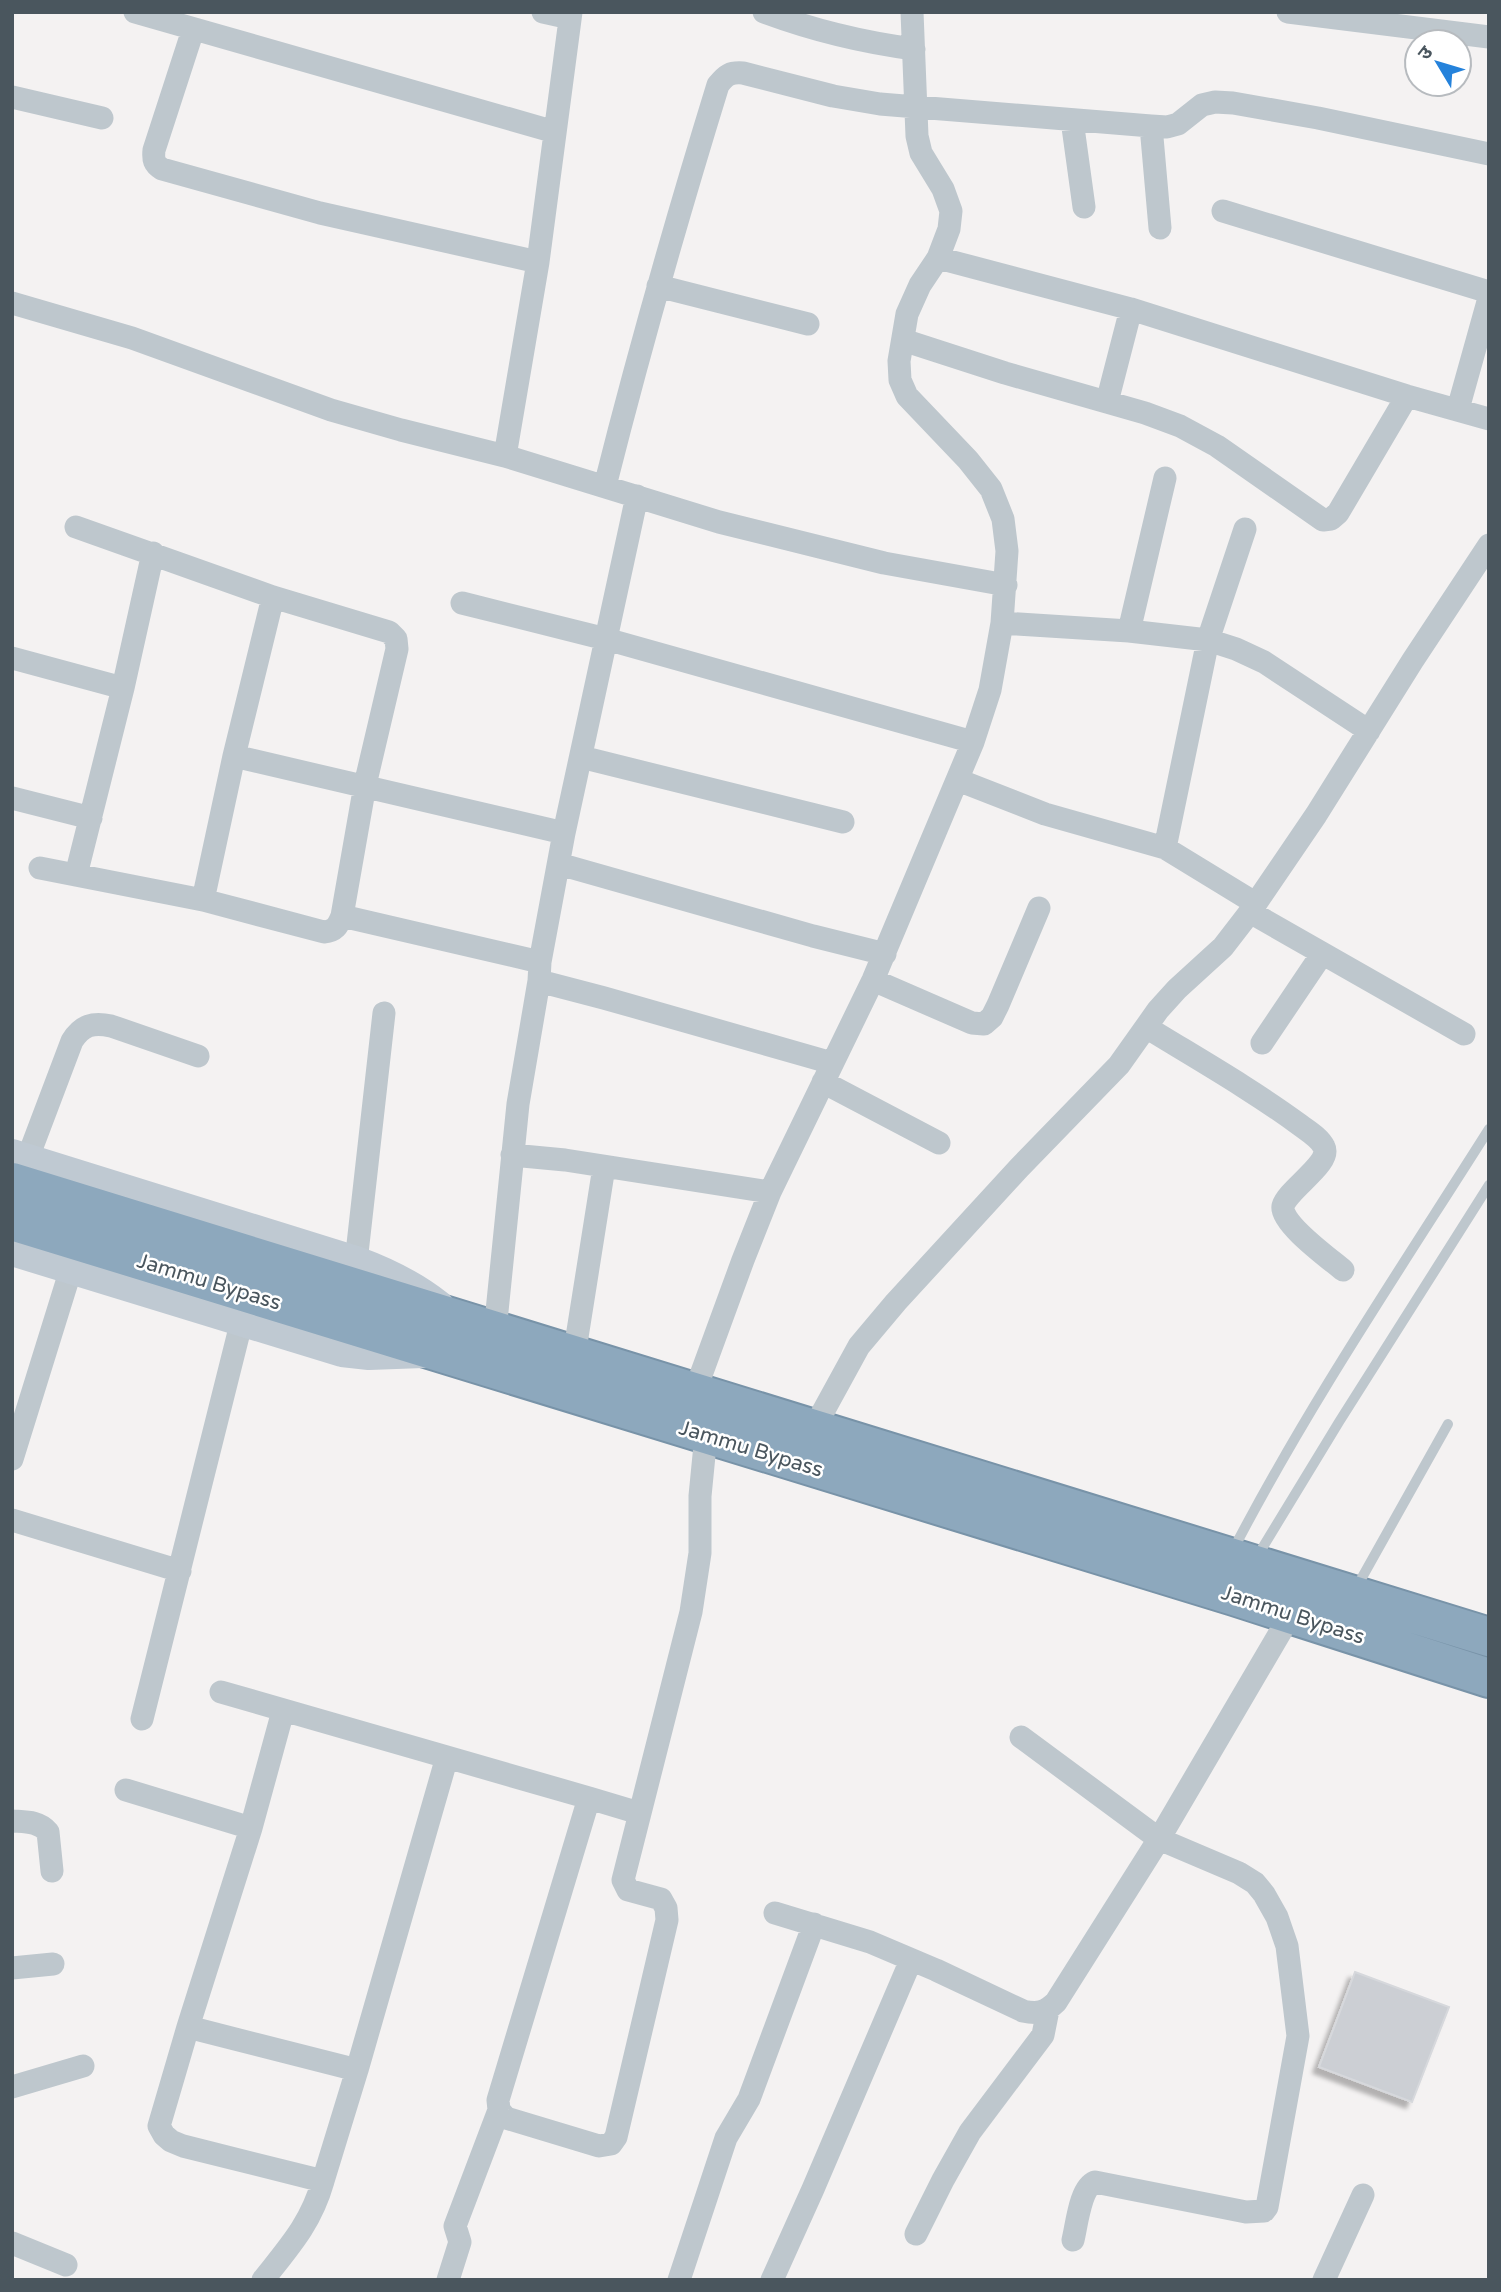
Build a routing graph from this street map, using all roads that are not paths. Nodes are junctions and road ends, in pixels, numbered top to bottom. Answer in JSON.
{"nodes":[{"id":1,"x":135,"y":12,"type":"edge"},
{"id":2,"x":543,"y":12,"type":"edge"},
{"id":3,"x":764,"y":12,"type":"edge"},
{"id":4,"x":912,"y":12,"type":"edge"},
{"id":5,"x":1288,"y":12,"type":"edge"},
{"id":6,"x":570,"y":15,"type":"edge"},
{"id":7,"x":1339,"y":16,"type":"edge"},
{"id":8,"x":193,"y":30,"type":"junction"},
{"id":9,"x":1489,"y":37,"type":"edge"},
{"id":10,"x":914,"y":49,"type":"junction"},
{"id":11,"x":12,"y":97,"type":"edge"},
{"id":12,"x":916,"y":108,"type":"junction"},
{"id":13,"x":102,"y":118,"type":"dead end"},
{"id":14,"x":1072,"y":120,"type":"junction"},
{"id":15,"x":1151,"y":126,"type":"junction"},
{"id":16,"x":555,"y":132,"type":"junction"},
{"id":17,"x":1489,"y":154,"type":"edge"},
{"id":18,"x":1084,"y":207,"type":"dead end"},
{"id":19,"x":1223,"y":211,"type":"dead end"},
{"id":20,"x":1160,"y":228,"type":"dead end"},
{"id":21,"x":938,"y":258,"type":"junction"},
{"id":22,"x":538,"y":262,"type":"junction"},
{"id":23,"x":658,"y":286,"type":"junction"},
{"id":24,"x":1488,"y":300,"type":"edge"},
{"id":25,"x":12,"y":303,"type":"edge"},
{"id":26,"x":1131,"y":309,"type":"junction"},
{"id":27,"x":808,"y":324,"type":"dead end"},
{"id":28,"x":903,"y":340,"type":"junction"},
{"id":29,"x":1407,"y":396,"type":"junction"},
{"id":30,"x":1107,"y":402,"type":"junction"},
{"id":31,"x":1458,"y":409,"type":"junction"},
{"id":32,"x":1489,"y":419,"type":"edge"},
{"id":33,"x":505,"y":456,"type":"junction"},
{"id":34,"x":1165,"y":478,"type":"dead end"},
{"id":35,"x":605,"y":486,"type":"junction"},
{"id":36,"x":637,"y":496,"type":"junction"},
{"id":37,"x":76,"y":527,"type":"dead end"},
{"id":38,"x":1245,"y":529,"type":"dead end"},
{"id":39,"x":1489,"y":545,"type":"edge"},
{"id":40,"x":153,"y":553,"type":"junction"},
{"id":41,"x":1006,"y":585,"type":"junction"},
{"id":42,"x":274,"y":597,"type":"junction"},
{"id":43,"x":462,"y":603,"type":"dead end"},
{"id":44,"x":1002,"y":623,"type":"junction"},
{"id":45,"x":1129,"y":631,"type":"junction"},
{"id":46,"x":606,"y":639,"type":"junction"},
{"id":47,"x":1208,"y":640,"type":"junction"},
{"id":48,"x":12,"y":658,"type":"edge"},
{"id":49,"x":123,"y":688,"type":"junction"},
{"id":50,"x":1369,"y":731,"type":"junction"},
{"id":51,"x":973,"y":742,"type":"junction"},
{"id":52,"x":234,"y":756,"type":"junction"},
{"id":53,"x":581,"y":757,"type":"junction"},
{"id":54,"x":958,"y":780,"type":"junction"},
{"id":55,"x":365,"y":785,"type":"junction"},
{"id":56,"x":12,"y":798,"type":"edge"},
{"id":57,"x":91,"y":818,"type":"junction"},
{"id":58,"x":843,"y":822,"type":"dead end"},
{"id":59,"x":564,"y":833,"type":"junction"},
{"id":60,"x":1165,"y":848,"type":"junction"},
{"id":61,"x":559,"y":864,"type":"junction"},
{"id":62,"x":40,"y":868,"type":"dead end"},
{"id":63,"x":76,"y":875,"type":"junction"},
{"id":64,"x":203,"y":900,"type":"junction"},
{"id":65,"x":1039,"y":908,"type":"dead end"},
{"id":66,"x":1252,"y":908,"type":"junction"},
{"id":67,"x":342,"y":916,"type":"junction"},
{"id":68,"x":885,"y":954,"type":"junction"},
{"id":69,"x":1322,"y":954,"type":"junction"},
{"id":70,"x":540,"y":971,"type":"junction"},
{"id":71,"x":873,"y":980,"type":"junction"},
{"id":72,"x":384,"y":1013,"type":"dead end"},
{"id":73,"x":1146,"y":1027,"type":"junction"},
{"id":74,"x":1464,"y":1034,"type":"dead end"},
{"id":75,"x":1262,"y":1043,"type":"dead end"},
{"id":76,"x":198,"y":1056,"type":"dead end"},
{"id":77,"x":827,"y":1073,"type":"junction"},
{"id":78,"x":1489,"y":1129,"type":"edge"},
{"id":79,"x":939,"y":1143,"type":"dead end"},
{"id":80,"x":512,"y":1156,"type":"junction"},
{"id":81,"x":17,"y":1166,"type":"edge"},
{"id":82,"x":604,"y":1167,"type":"junction"},
{"id":83,"x":1489,"y":1185,"type":"edge"},
{"id":84,"x":770,"y":1192,"type":"junction"},
{"id":85,"x":12,"y":1221,"type":"edge"},
{"id":86,"x":12,"y":1250,"type":"edge"},
{"id":87,"x":356,"y":1262,"type":"junction"},
{"id":88,"x":71,"y":1269,"type":"junction"},
{"id":89,"x":1343,"y":1270,"type":"dead end"},
{"id":90,"x":454,"y":1319,"type":"junction"},
{"id":91,"x":242,"y":1320,"type":"junction"},
{"id":92,"x":495,"y":1331,"type":"junction"},
{"id":93,"x":435,"y":1351,"type":"junction"},
{"id":94,"x":574,"y":1356,"type":"junction"},
{"id":95,"x":694,"y":1394,"type":"junction"},
{"id":96,"x":1448,"y":1424,"type":"dead end"},
{"id":97,"x":813,"y":1430,"type":"junction"},
{"id":98,"x":706,"y":1436,"type":"junction"},
{"id":99,"x":12,"y":1459,"type":"edge"},
{"id":100,"x":12,"y":1520,"type":"edge"},
{"id":101,"x":180,"y":1571,"type":"junction"},
{"id":102,"x":1231,"y":1577,"type":"junction"},
{"id":103,"x":1352,"y":1595,"type":"junction"},
{"id":104,"x":1291,"y":1614,"type":"junction"},
{"id":105,"x":1489,"y":1637,"type":"edge"},
{"id":106,"x":1489,"y":1678,"type":"edge"},
{"id":107,"x":221,"y":1692,"type":"dead end"},
{"id":108,"x":283,"y":1711,"type":"junction"},
{"id":109,"x":142,"y":1718,"type":"dead end"},
{"id":110,"x":1021,"y":1737,"type":"dead end"},
{"id":111,"x":447,"y":1757,"type":"junction"},
{"id":112,"x":126,"y":1790,"type":"dead end"},
{"id":113,"x":589,"y":1798,"type":"junction"},
{"id":114,"x":639,"y":1813,"type":"junction"},
{"id":115,"x":12,"y":1821,"type":"edge"},
{"id":116,"x":251,"y":1828,"type":"junction"},
{"id":117,"x":1159,"y":1839,"type":"junction"},
{"id":118,"x":52,"y":1871,"type":"dead end"},
{"id":119,"x":775,"y":1913,"type":"dead end"},
{"id":120,"x":814,"y":1924,"type":"junction"},
{"id":121,"x":911,"y":1960,"type":"junction"},
{"id":122,"x":53,"y":1964,"type":"dead end"},
{"id":123,"x":12,"y":1968,"type":"edge"},
{"id":124,"x":1048,"y":2010,"type":"junction"},
{"id":125,"x":188,"y":2027,"type":"junction"},
{"id":126,"x":83,"y":2066,"type":"dead end"},
{"id":127,"x":357,"y":2070,"type":"junction"},
{"id":128,"x":12,"y":2087,"type":"edge"},
{"id":129,"x":499,"y":2110,"type":"junction"},
{"id":130,"x":323,"y":2180,"type":"junction"},
{"id":131,"x":1363,"y":2195,"type":"dead end"},
{"id":132,"x":916,"y":2234,"type":"dead end"},
{"id":133,"x":1073,"y":2240,"type":"dead end"},
{"id":134,"x":12,"y":2243,"type":"edge"},
{"id":135,"x":66,"y":2265,"type":"dead end"},
{"id":136,"x":263,"y":2280,"type":"edge"},
{"id":137,"x":448,"y":2280,"type":"edge"},
{"id":138,"x":679,"y":2280,"type":"edge"},
{"id":139,"x":772,"y":2280,"type":"edge"},
{"id":140,"x":1324,"y":2280,"type":"edge"}],
"edges":[{"from":1,"to":8,"type":"street"},
{"from":2,"to":6,"type":"street"},
{"from":3,"to":10,"type":"street"},
{"from":4,"to":10,"type":"street"},
{"from":5,"to":7,"type":"street"},
{"from":6,"to":16,"type":"street"},
{"from":7,"to":9,"type":"street"},
{"from":8,"to":16,"type":"street"},
{"from":8,"to":22,"type":"street"},
{"from":10,"to":12,"type":"street"},
{"from":11,"to":13,"type":"street"},
{"from":12,"to":14,"type":"street"},
{"from":12,"to":21,"type":"street"},
{"from":12,"to":23,"type":"street"},
{"from":14,"to":15,"type":"street"},
{"from":14,"to":18,"type":"street"},
{"from":15,"to":17,"type":"street"},
{"from":15,"to":20,"type":"street"},
{"from":16,"to":22,"type":"street"},
{"from":19,"to":24,"type":"street"},
{"from":21,"to":26,"type":"street"},
{"from":21,"to":28,"type":"street"},
{"from":22,"to":33,"type":"street"},
{"from":23,"to":27,"type":"street"},
{"from":23,"to":35,"type":"street"},
{"from":24,"to":31,"type":"street"},
{"from":25,"to":33,"type":"street"},
{"from":26,"to":29,"type":"street"},
{"from":26,"to":30,"type":"street"},
{"from":28,"to":30,"type":"street"},
{"from":28,"to":41,"type":"street"},
{"from":29,"to":30,"type":"street"},
{"from":29,"to":31,"type":"street"},
{"from":31,"to":32,"type":"street"},
{"from":33,"to":35,"type":"street"},
{"from":34,"to":45,"type":"street"},
{"from":35,"to":36,"type":"street"},
{"from":36,"to":41,"type":"street"},
{"from":36,"to":46,"type":"street"},
{"from":37,"to":40,"type":"street"},
{"from":38,"to":47,"type":"street"},
{"from":39,"to":50,"type":"street"},
{"from":40,"to":42,"type":"street"},
{"from":40,"to":49,"type":"street"},
{"from":41,"to":44,"type":"street"},
{"from":42,"to":52,"type":"street"},
{"from":42,"to":55,"type":"street"},
{"from":43,"to":46,"type":"street"},
{"from":44,"to":45,"type":"street"},
{"from":44,"to":51,"type":"street"},
{"from":45,"to":47,"type":"street"},
{"from":46,"to":51,"type":"street"},
{"from":46,"to":53,"type":"street"},
{"from":47,"to":50,"type":"street"},
{"from":47,"to":60,"type":"street"},
{"from":48,"to":49,"type":"street"},
{"from":49,"to":57,"type":"street"},
{"from":50,"to":66,"type":"street"},
{"from":51,"to":54,"type":"street"},
{"from":52,"to":55,"type":"street"},
{"from":52,"to":64,"type":"street"},
{"from":53,"to":58,"type":"street"},
{"from":53,"to":59,"type":"street"},
{"from":54,"to":60,"type":"street"},
{"from":54,"to":68,"type":"street"},
{"from":55,"to":59,"type":"street"},
{"from":55,"to":67,"type":"street"},
{"from":56,"to":57,"type":"street"},
{"from":57,"to":63,"type":"street"},
{"from":59,"to":61,"type":"street"},
{"from":60,"to":66,"type":"street"},
{"from":61,"to":68,"type":"street"},
{"from":61,"to":70,"type":"street"},
{"from":62,"to":63,"type":"street"},
{"from":63,"to":64,"type":"street"},
{"from":64,"to":67,"type":"street"},
{"from":65,"to":71,"type":"street"},
{"from":66,"to":69,"type":"street"},
{"from":66,"to":73,"type":"street"},
{"from":67,"to":70,"type":"street"},
{"from":68,"to":71,"type":"street"},
{"from":69,"to":74,"type":"street"},
{"from":69,"to":75,"type":"street"},
{"from":70,"to":77,"type":"street"},
{"from":70,"to":80,"type":"street"},
{"from":71,"to":77,"type":"street"},
{"from":72,"to":87,"type":"street"},
{"from":73,"to":89,"type":"street"},
{"from":73,"to":97,"type":"street"},
{"from":76,"to":81,"type":"street"},
{"from":77,"to":79,"type":"street"},
{"from":77,"to":84,"type":"street"},
{"from":78,"to":102,"type":"lane"},
{"from":80,"to":82,"type":"street"},
{"from":80,"to":92,"type":"street"},
{"from":81,"to":87,"type":"street"},
{"from":81,"to":90,"type":"highway","name":"Jammu Bypass"},
{"from":82,"to":84,"type":"street"},
{"from":82,"to":94,"type":"street"},
{"from":83,"to":102,"type":"lane"},
{"from":84,"to":95,"type":"street"},
{"from":85,"to":93,"type":"highway","name":"Jammu Bypass"},
{"from":86,"to":88,"type":"street"},
{"from":87,"to":90,"type":"street"},
{"from":88,"to":91,"type":"street"},
{"from":88,"to":99,"type":"street"},
{"from":90,"to":92,"type":"highway","name":"Jammu Bypass"},
{"from":91,"to":93,"type":"street"},
{"from":91,"to":101,"type":"street"},
{"from":92,"to":94,"type":"highway","name":"Jammu Bypass"},
{"from":93,"to":98,"type":"highway","name":"Jammu Bypass"},
{"from":94,"to":95,"type":"highway","name":"Jammu Bypass"},
{"from":95,"to":97,"type":"highway","name":"Jammu Bypass"},
{"from":96,"to":103,"type":"lane"},
{"from":97,"to":102,"type":"highway","name":"Jammu Bypass"},
{"from":98,"to":102,"type":"highway","name":"Jammu Bypass"},
{"from":98,"to":114,"type":"street"},
{"from":100,"to":101,"type":"street"},
{"from":101,"to":109,"type":"street"},
{"from":102,"to":103,"type":"highway","name":"Jammu Bypass"},
{"from":102,"to":104,"type":"highway","name":"Jammu Bypass"},
{"from":103,"to":105,"type":"highway","name":"Jammu Bypass"},
{"from":104,"to":106,"type":"highway","name":"Jammu Bypass"},
{"from":104,"to":117,"type":"street"},
{"from":107,"to":108,"type":"street"},
{"from":108,"to":111,"type":"street"},
{"from":108,"to":116,"type":"street"},
{"from":110,"to":117,"type":"street"},
{"from":111,"to":113,"type":"street"},
{"from":111,"to":127,"type":"street"},
{"from":112,"to":116,"type":"street"},
{"from":113,"to":114,"type":"street"},
{"from":113,"to":129,"type":"street"},
{"from":114,"to":129,"type":"street"},
{"from":115,"to":118,"type":"street"},
{"from":116,"to":125,"type":"street"},
{"from":117,"to":124,"type":"street"},
{"from":117,"to":133,"type":"street"},
{"from":119,"to":120,"type":"street"},
{"from":120,"to":121,"type":"street"},
{"from":120,"to":138,"type":"street"},
{"from":121,"to":124,"type":"street"},
{"from":121,"to":139,"type":"street"},
{"from":122,"to":123,"type":"street"},
{"from":124,"to":132,"type":"street"},
{"from":125,"to":127,"type":"street"},
{"from":125,"to":130,"type":"street"},
{"from":126,"to":128,"type":"street"},
{"from":127,"to":130,"type":"street"},
{"from":129,"to":137,"type":"street"},
{"from":130,"to":136,"type":"street"},
{"from":131,"to":140,"type":"street"},
{"from":134,"to":135,"type":"street"}]}
